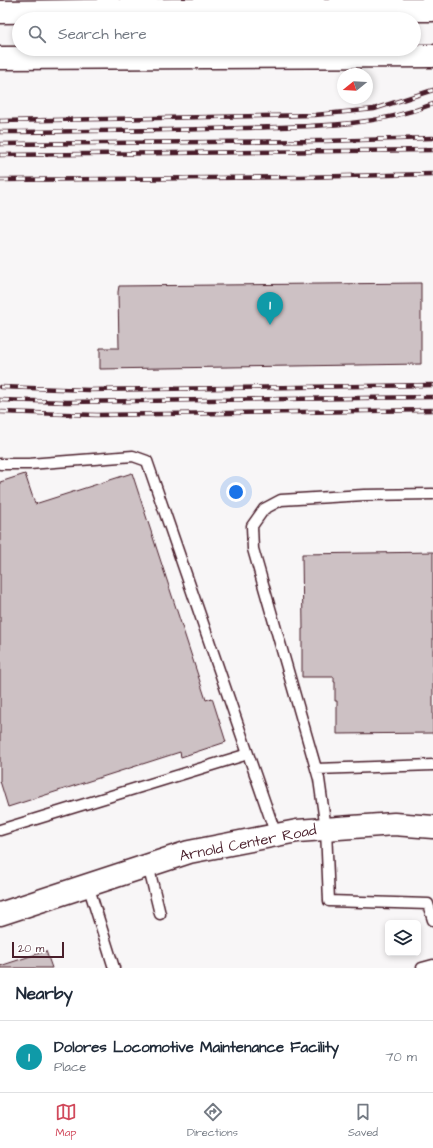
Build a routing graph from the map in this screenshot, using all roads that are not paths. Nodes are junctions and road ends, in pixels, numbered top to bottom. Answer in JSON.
{"nodes":[{"id":1,"x":252,"y":5,"type":"edge"},
{"id":2,"x":108,"y":10,"type":"edge"},
{"id":3,"x":131,"y":10,"type":"edge"},
{"id":4,"x":433,"y":10,"type":"edge"},
{"id":5,"x":0,"y":12,"type":"edge"},
{"id":6,"x":44,"y":56,"type":"edge"},
{"id":7,"x":421,"y":56,"type":"edge"},
{"id":8,"x":433,"y":56,"type":"edge"},
{"id":9,"x":0,"y":58,"type":"edge"},
{"id":10,"x":0,"y":464,"type":"edge"},
{"id":11,"x":433,"y":494,"type":"edge"},
{"id":12,"x":248,"y":754,"type":"junction"},
{"id":13,"x":433,"y":765,"type":"edge"},
{"id":14,"x":316,"y":768,"type":"junction"},
{"id":15,"x":433,"y":827,"type":"edge"},
{"id":16,"x":326,"y":829,"type":"junction"},
{"id":17,"x":0,"y":830,"type":"edge"},
{"id":18,"x":276,"y":835,"type":"junction"},
{"id":19,"x":148,"y":865,"type":"junction"},
{"id":20,"x":88,"y":885,"type":"junction"},
{"id":21,"x":0,"y":914,"type":"edge"},
{"id":22,"x":160,"y":914,"type":"dead end"},
{"id":23,"x":433,"y":920,"type":"edge"},
{"id":24,"x":433,"y":965,"type":"edge"},
{"id":25,"x":114,"y":968,"type":"edge"},
{"id":26,"x":422,"y":968,"type":"edge"}],
"edges":[{"from":1,"to":3,"type":"main road"},
{"from":1,"to":4,"type":"main road"},
{"from":2,"to":3,"type":"main road"},
{"from":2,"to":5,"type":"main road"},
{"from":6,"to":9,"type":"main road"},
{"from":7,"to":8,"type":"main road"},
{"from":10,"to":12,"type":"lane"},
{"from":11,"to":14,"type":"lane"},
{"from":12,"to":17,"type":"lane"},
{"from":12,"to":18,"type":"lane"},
{"from":13,"to":14,"type":"lane"},
{"from":14,"to":16,"type":"lane"},
{"from":15,"to":16,"type":"main road","name":"Arnold Center Road"},
{"from":16,"to":18,"type":"main road","name":"Arnold Center Road"},
{"from":16,"to":23,"type":"lane"},
{"from":18,"to":19,"type":"main road","name":"Arnold Center Road"},
{"from":19,"to":20,"type":"main road","name":"Arnold Center Road"},
{"from":19,"to":22,"type":"lane"},
{"from":20,"to":21,"type":"main road","name":"Arnold Center Road"},
{"from":20,"to":25,"type":"lane"},
{"from":24,"to":26,"type":"lane"}]}
